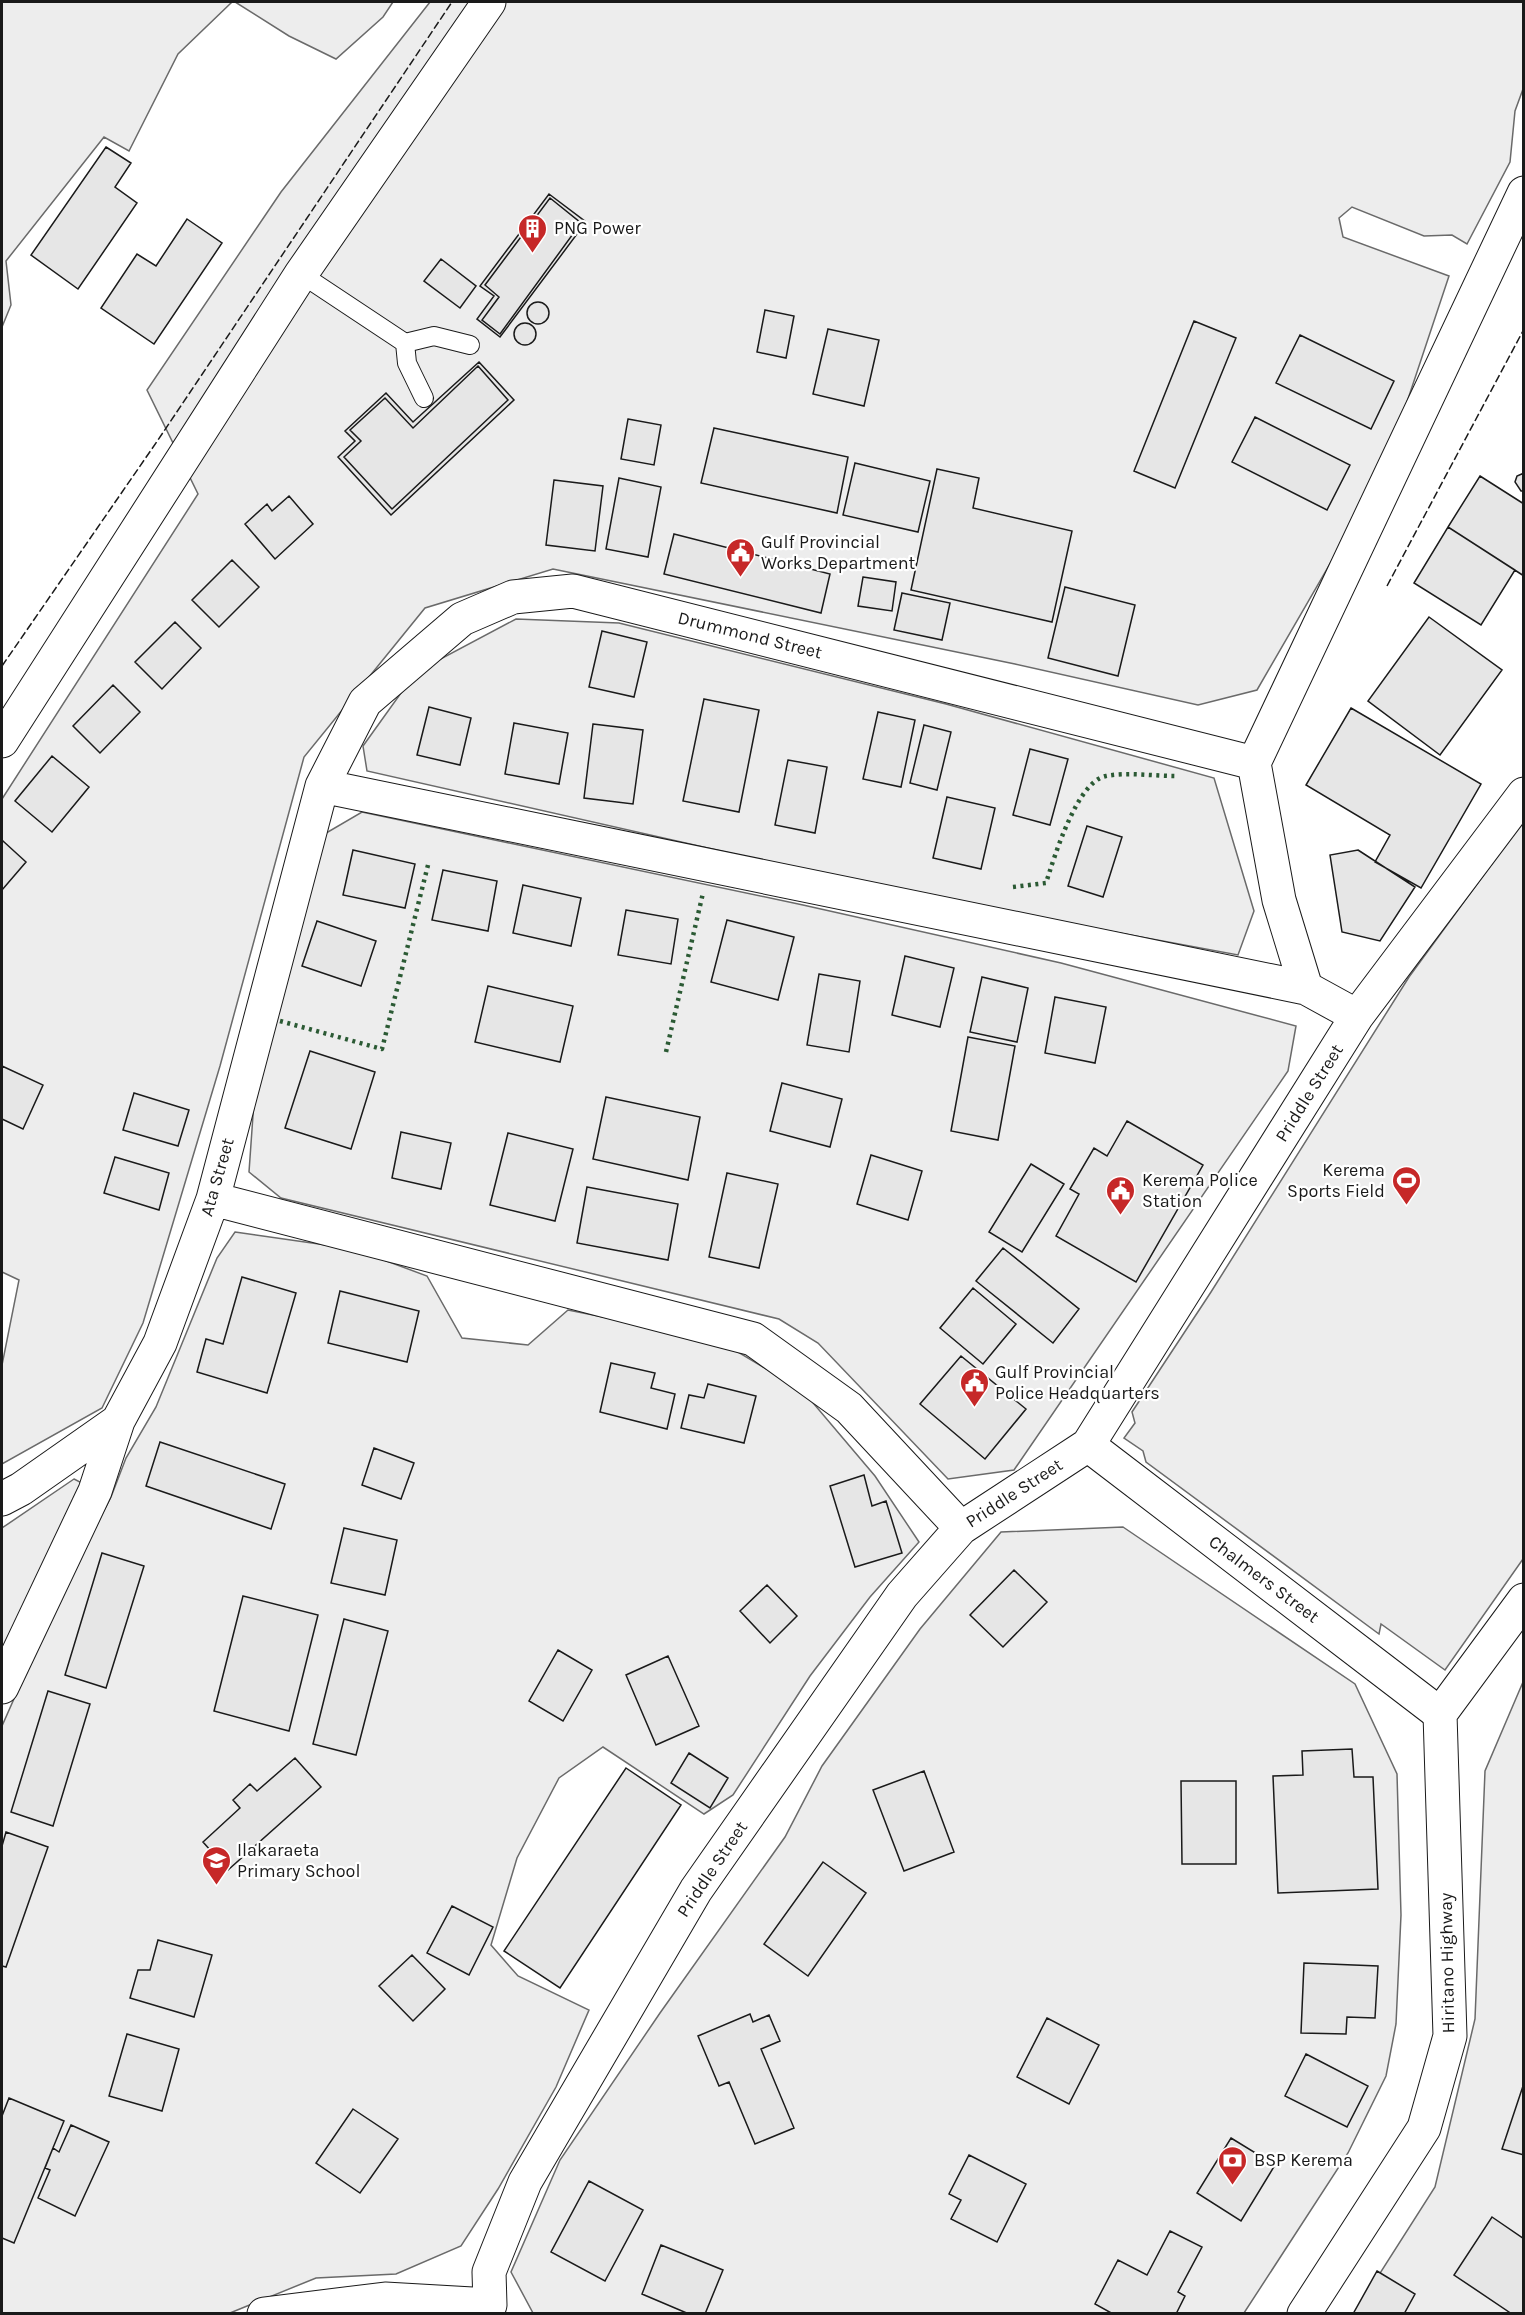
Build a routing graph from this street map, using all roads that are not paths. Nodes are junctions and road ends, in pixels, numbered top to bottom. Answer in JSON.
{"nodes":[{"id":1,"x":489,"y":2,"type":"edge"},
{"id":2,"x":1524,"y":193,"type":"edge"},
{"id":3,"x":301,"y":273,"type":"junction"},
{"id":4,"x":405,"y":344,"type":"junction"},
{"id":5,"x":470,"y":345,"type":"dead end"},
{"id":6,"x":424,"y":398,"type":"dead end"},
{"id":7,"x":2,"y":741,"type":"edge"},
{"id":8,"x":1254,"y":763,"type":"junction"},
{"id":9,"x":322,"y":786,"type":"junction"},
{"id":10,"x":1524,"y":794,"type":"edge"},
{"id":11,"x":1306,"y":988,"type":"junction"},
{"id":12,"x":1357,"y":1016,"type":"junction"},
{"id":13,"x":213,"y":1199,"type":"junction"},
{"id":14,"x":118,"y":1421,"type":"junction"},
{"id":15,"x":1088,"y":1445,"type":"junction"},
{"id":16,"x":2,"y":1499,"type":"edge"},
{"id":17,"x":961,"y":1528,"type":"junction"},
{"id":18,"x":1524,"y":1600,"type":"edge"},
{"id":19,"x":2,"y":1687,"type":"edge"},
{"id":20,"x":1440,"y":1714,"type":"junction"},
{"id":21,"x":494,"y":2309,"type":"edge"},
{"id":22,"x":264,"y":2313,"type":"edge"},
{"id":23,"x":1304,"y":2313,"type":"edge"}],
"edges":[{"from":1,"to":3,"type":"main road"},
{"from":2,"to":8,"type":"main road"},
{"from":3,"to":4,"type":"lane"},
{"from":3,"to":7,"type":"main road"},
{"from":4,"to":5,"type":"lane"},
{"from":4,"to":6,"type":"lane"},
{"from":8,"to":9,"type":"main road","name":"Drummond Street"},
{"from":8,"to":11,"type":"main road"},
{"from":9,"to":11,"type":"main road"},
{"from":9,"to":13,"type":"main road","name":"Ata Street"},
{"from":10,"to":12,"type":"main road","name":"Priddle Street"},
{"from":11,"to":12,"type":"main road"},
{"from":12,"to":15,"type":"main road","name":"Priddle Street"},
{"from":13,"to":14,"type":"main road","name":"Ata Street"},
{"from":13,"to":17,"type":"main road"},
{"from":14,"to":16,"type":"main road","name":"Ata Street"},
{"from":14,"to":19,"type":"main road"},
{"from":15,"to":17,"type":"main road","name":"Priddle Street"},
{"from":15,"to":20,"type":"main road","name":"Chalmers Street"},
{"from":17,"to":21,"type":"main road","name":"Priddle Street"},
{"from":18,"to":20,"type":"main road"},
{"from":20,"to":23,"type":"main road","name":"Hiritano Highway"},
{"from":21,"to":22,"type":"main road"}]}
